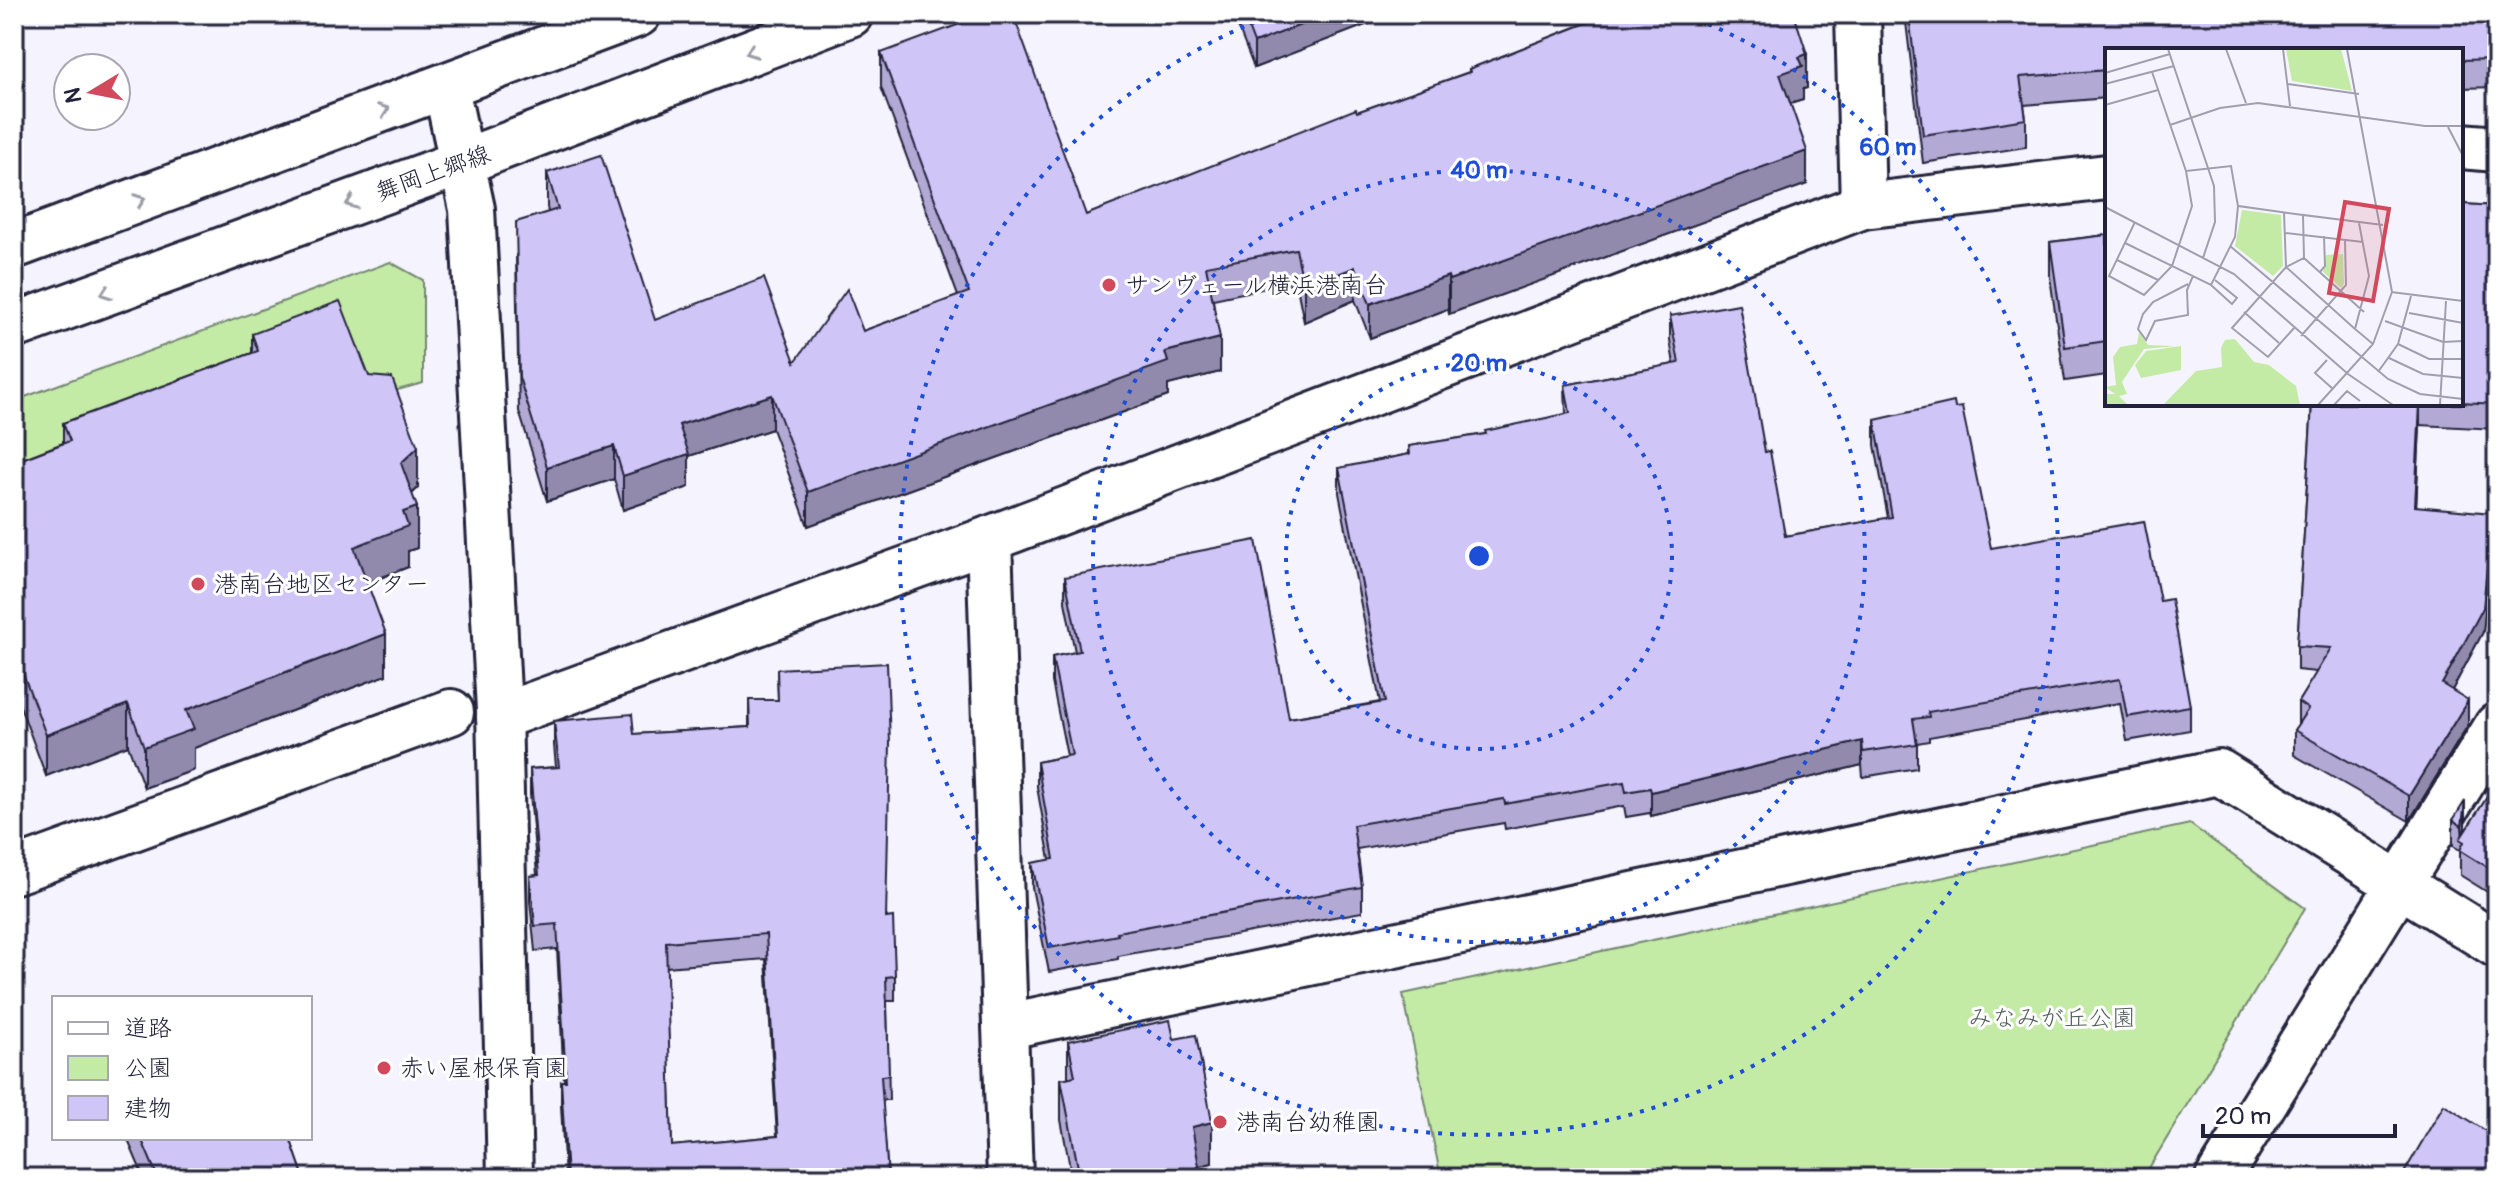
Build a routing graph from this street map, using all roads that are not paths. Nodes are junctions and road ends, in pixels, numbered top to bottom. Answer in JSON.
{"nodes":[{"id":1,"x":638,"y":14,"type":"edge"},
{"id":2,"x":850,"y":14,"type":"edge"},
{"id":3,"x":1858,"y":14,"type":"edge"},
{"id":4,"x":446,"y":88,"type":"junction"},
{"id":5,"x":2463,"y":146,"type":"edge"},
{"id":6,"x":2497,"y":149,"type":"edge"},
{"id":7,"x":463,"y":162,"type":"junction"},
{"id":8,"x":2105,"y":177,"type":"edge"},
{"id":9,"x":1863,"y":206,"type":"junction"},
{"id":10,"x":14,"y":246,"type":"edge"},
{"id":11,"x":14,"y":326,"type":"edge"},
{"id":12,"x":989,"y":539,"type":"junction"},
{"id":13,"x":451,"y":712,"type":"dead end"},
{"id":14,"x":499,"y":717,"type":"junction"},
{"id":15,"x":2497,"y":726,"type":"edge"},
{"id":16,"x":14,"y":868,"type":"edge"},
{"id":17,"x":2400,"y":887,"type":"junction"},
{"id":18,"x":2497,"y":945,"type":"edge"},
{"id":19,"x":1008,"y":1026,"type":"junction"},
{"id":20,"x":510,"y":1178,"type":"edge"},
{"id":21,"x":1010,"y":1178,"type":"edge"},
{"id":22,"x":2218,"y":1178,"type":"edge"}],
"edges":[{"from":1,"to":4,"type":"street"},
{"from":2,"to":7,"type":"street","name":"舞岡上郷線","one_way":true},
{"from":3,"to":9,"type":"street"},
{"from":4,"to":7,"type":"street"},
{"from":10,"to":4,"type":"street","one_way":true},
{"from":5,"to":6,"type":"street"},
{"from":7,"to":11,"type":"street","name":"舞岡上郷線","one_way":true},
{"from":7,"to":14,"type":"street"},
{"from":8,"to":9,"type":"street"},
{"from":9,"to":12,"type":"street"},
{"from":12,"to":14,"type":"street"},
{"from":12,"to":19,"type":"street"},
{"from":13,"to":16,"type":"street"},
{"from":14,"to":20,"type":"street"},
{"from":15,"to":17,"type":"street"},
{"from":17,"to":18,"type":"street"},
{"from":17,"to":19,"type":"street"},
{"from":17,"to":22,"type":"street"},
{"from":19,"to":21,"type":"street"}]}
